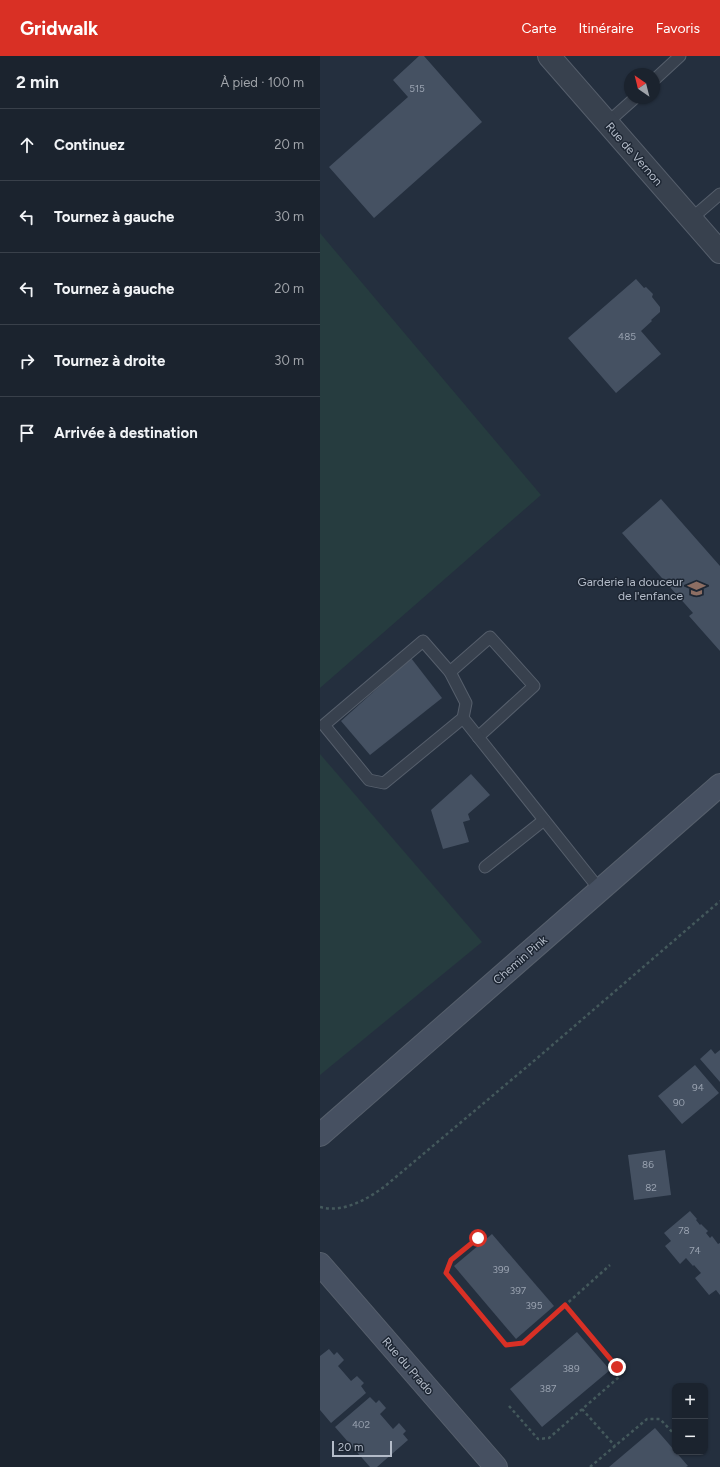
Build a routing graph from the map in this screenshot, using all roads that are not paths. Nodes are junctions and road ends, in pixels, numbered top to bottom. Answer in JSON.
{"nodes":[{"id":1,"x":548,"y":56,"type":"edge"},
{"id":2,"x":680,"y":56,"type":"edge"},
{"id":3,"x":660,"y":74,"type":"edge"},
{"id":4,"x":629,"y":104,"type":"edge"},
{"id":5,"x":608,"y":123,"type":"junction"},
{"id":6,"x":720,"y":194,"type":"edge"},
{"id":7,"x":691,"y":219,"type":"junction"},
{"id":8,"x":720,"y":252,"type":"edge"},
{"id":9,"x":450,"y":672,"type":"junction"},
{"id":10,"x":463,"y":718,"type":"junction"},
{"id":11,"x":478,"y":737,"type":"junction"},
{"id":12,"x":720,"y":785,"type":"edge"},
{"id":13,"x":544,"y":820,"type":"junction"},
{"id":14,"x":485,"y":866,"type":"dead end"},
{"id":15,"x":600,"y":890,"type":"junction"},
{"id":16,"x":320,"y":1135,"type":"edge"},
{"id":17,"x":320,"y":1264,"type":"edge"},
{"id":18,"x":496,"y":1467,"type":"edge"}],
"edges":[{"from":1,"to":5,"type":"street","name":"Rue de Vernon"},
{"from":2,"to":3,"type":"lane"},
{"from":4,"to":5,"type":"lane"},
{"from":5,"to":7,"type":"street","name":"Rue de Vernon"},
{"from":6,"to":7,"type":"lane"},
{"from":7,"to":8,"type":"street","name":"Rue de Vernon"},
{"from":9,"to":10,"type":"lane"},
{"from":9,"to":10,"type":"lane"},
{"from":9,"to":11,"type":"lane"},
{"from":10,"to":11,"type":"lane"},
{"from":11,"to":13,"type":"lane"},
{"from":12,"to":15,"type":"main road","name":"Chemin Pink"},
{"from":13,"to":14,"type":"lane"},
{"from":13,"to":15,"type":"lane"},
{"from":15,"to":16,"type":"main road","name":"Chemin Pink"},
{"from":17,"to":18,"type":"main road","name":"Rue du Prado"}]}
